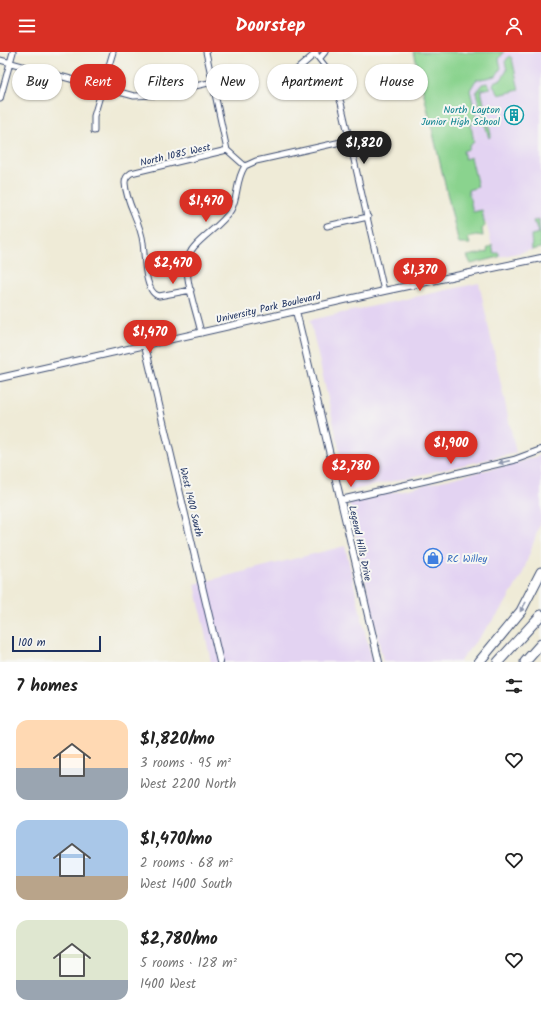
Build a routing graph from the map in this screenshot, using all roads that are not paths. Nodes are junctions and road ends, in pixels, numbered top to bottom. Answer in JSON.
{"nodes":[{"id":1,"x":13,"y":52,"type":"edge"},
{"id":2,"x":113,"y":52,"type":"edge"},
{"id":3,"x":206,"y":52,"type":"edge"},
{"id":4,"x":325,"y":52,"type":"edge"},
{"id":5,"x":315,"y":53,"type":"edge"},
{"id":6,"x":320,"y":58,"type":"junction"},
{"id":7,"x":0,"y":60,"type":"edge"},
{"id":8,"x":10,"y":63,"type":"junction"},
{"id":9,"x":109,"y":64,"type":"edge"},
{"id":10,"x":209,"y":64,"type":"edge"},
{"id":11,"x":303,"y":64,"type":"edge"},
{"id":12,"x":70,"y":79,"type":"edge"},
{"id":13,"x":206,"y":84,"type":"edge"},
{"id":14,"x":126,"y":94,"type":"edge"},
{"id":15,"x":0,"y":99,"type":"edge"},
{"id":16,"x":99,"y":100,"type":"edge"},
{"id":17,"x":217,"y":100,"type":"edge"},
{"id":18,"x":94,"y":131,"type":"dead end"},
{"id":19,"x":350,"y":140,"type":"junction"},
{"id":20,"x":227,"y":150,"type":"junction"},
{"id":21,"x":244,"y":166,"type":"junction"},
{"id":22,"x":368,"y":217,"type":"junction"},
{"id":23,"x":328,"y":226,"type":"dead end"},
{"id":24,"x":541,"y":258,"type":"edge"},
{"id":25,"x":191,"y":290,"type":"junction"},
{"id":26,"x":384,"y":291,"type":"junction"},
{"id":27,"x":296,"y":311,"type":"junction"},
{"id":28,"x":201,"y":333,"type":"junction"},
{"id":29,"x":145,"y":346,"type":"junction"},
{"id":30,"x":0,"y":378,"type":"edge"},
{"id":31,"x":541,"y":450,"type":"edge"},
{"id":32,"x":341,"y":500,"type":"junction"},
{"id":33,"x":541,"y":572,"type":"edge"},
{"id":34,"x":541,"y":614,"type":"edge"},
{"id":35,"x":541,"y":644,"type":"edge"},
{"id":36,"x":220,"y":662,"type":"edge"},
{"id":37,"x":379,"y":662,"type":"edge"},
{"id":38,"x":479,"y":662,"type":"edge"},
{"id":39,"x":498,"y":662,"type":"edge"},
{"id":40,"x":525,"y":662,"type":"edge"}],
"edges":[{"from":1,"to":8,"type":"street"},
{"from":2,"to":9,"type":"street"},
{"from":3,"to":10,"type":"street"},
{"from":4,"to":6,"type":"street"},
{"from":5,"to":6,"type":"street"},
{"from":5,"to":11,"type":"street"},
{"from":6,"to":19,"type":"street"},
{"from":7,"to":8,"type":"street"},
{"from":8,"to":12,"type":"street"},
{"from":8,"to":15,"type":"street"},
{"from":13,"to":14,"type":"street"},
{"from":16,"to":18,"type":"street"},
{"from":17,"to":20,"type":"street"},
{"from":19,"to":21,"type":"street"},
{"from":19,"to":22,"type":"street"},
{"from":20,"to":21,"type":"street"},
{"from":20,"to":25,"type":"street","name":"North 1085 West"},
{"from":21,"to":25,"type":"street"},
{"from":22,"to":23,"type":"street"},
{"from":22,"to":26,"type":"street"},
{"from":24,"to":26,"type":"street","name":"University Park Boulevard"},
{"from":25,"to":28,"type":"street"},
{"from":26,"to":27,"type":"street","name":"University Park Boulevard"},
{"from":27,"to":28,"type":"street","name":"University Park Boulevard"},
{"from":27,"to":32,"type":"street","name":"Legend Hills Drive"},
{"from":28,"to":29,"type":"street","name":"University Park Boulevard"},
{"from":29,"to":30,"type":"street","name":"University Park Boulevard"},
{"from":29,"to":36,"type":"street","name":"West 1400 South"},
{"from":31,"to":32,"type":"street","one_way":true},
{"from":32,"to":37,"type":"street","name":"Legend Hills Drive"},
{"from":33,"to":38,"type":"highway","one_way":true},
{"from":34,"to":39,"type":"highway"},
{"from":35,"to":40,"type":"highway"}]}
